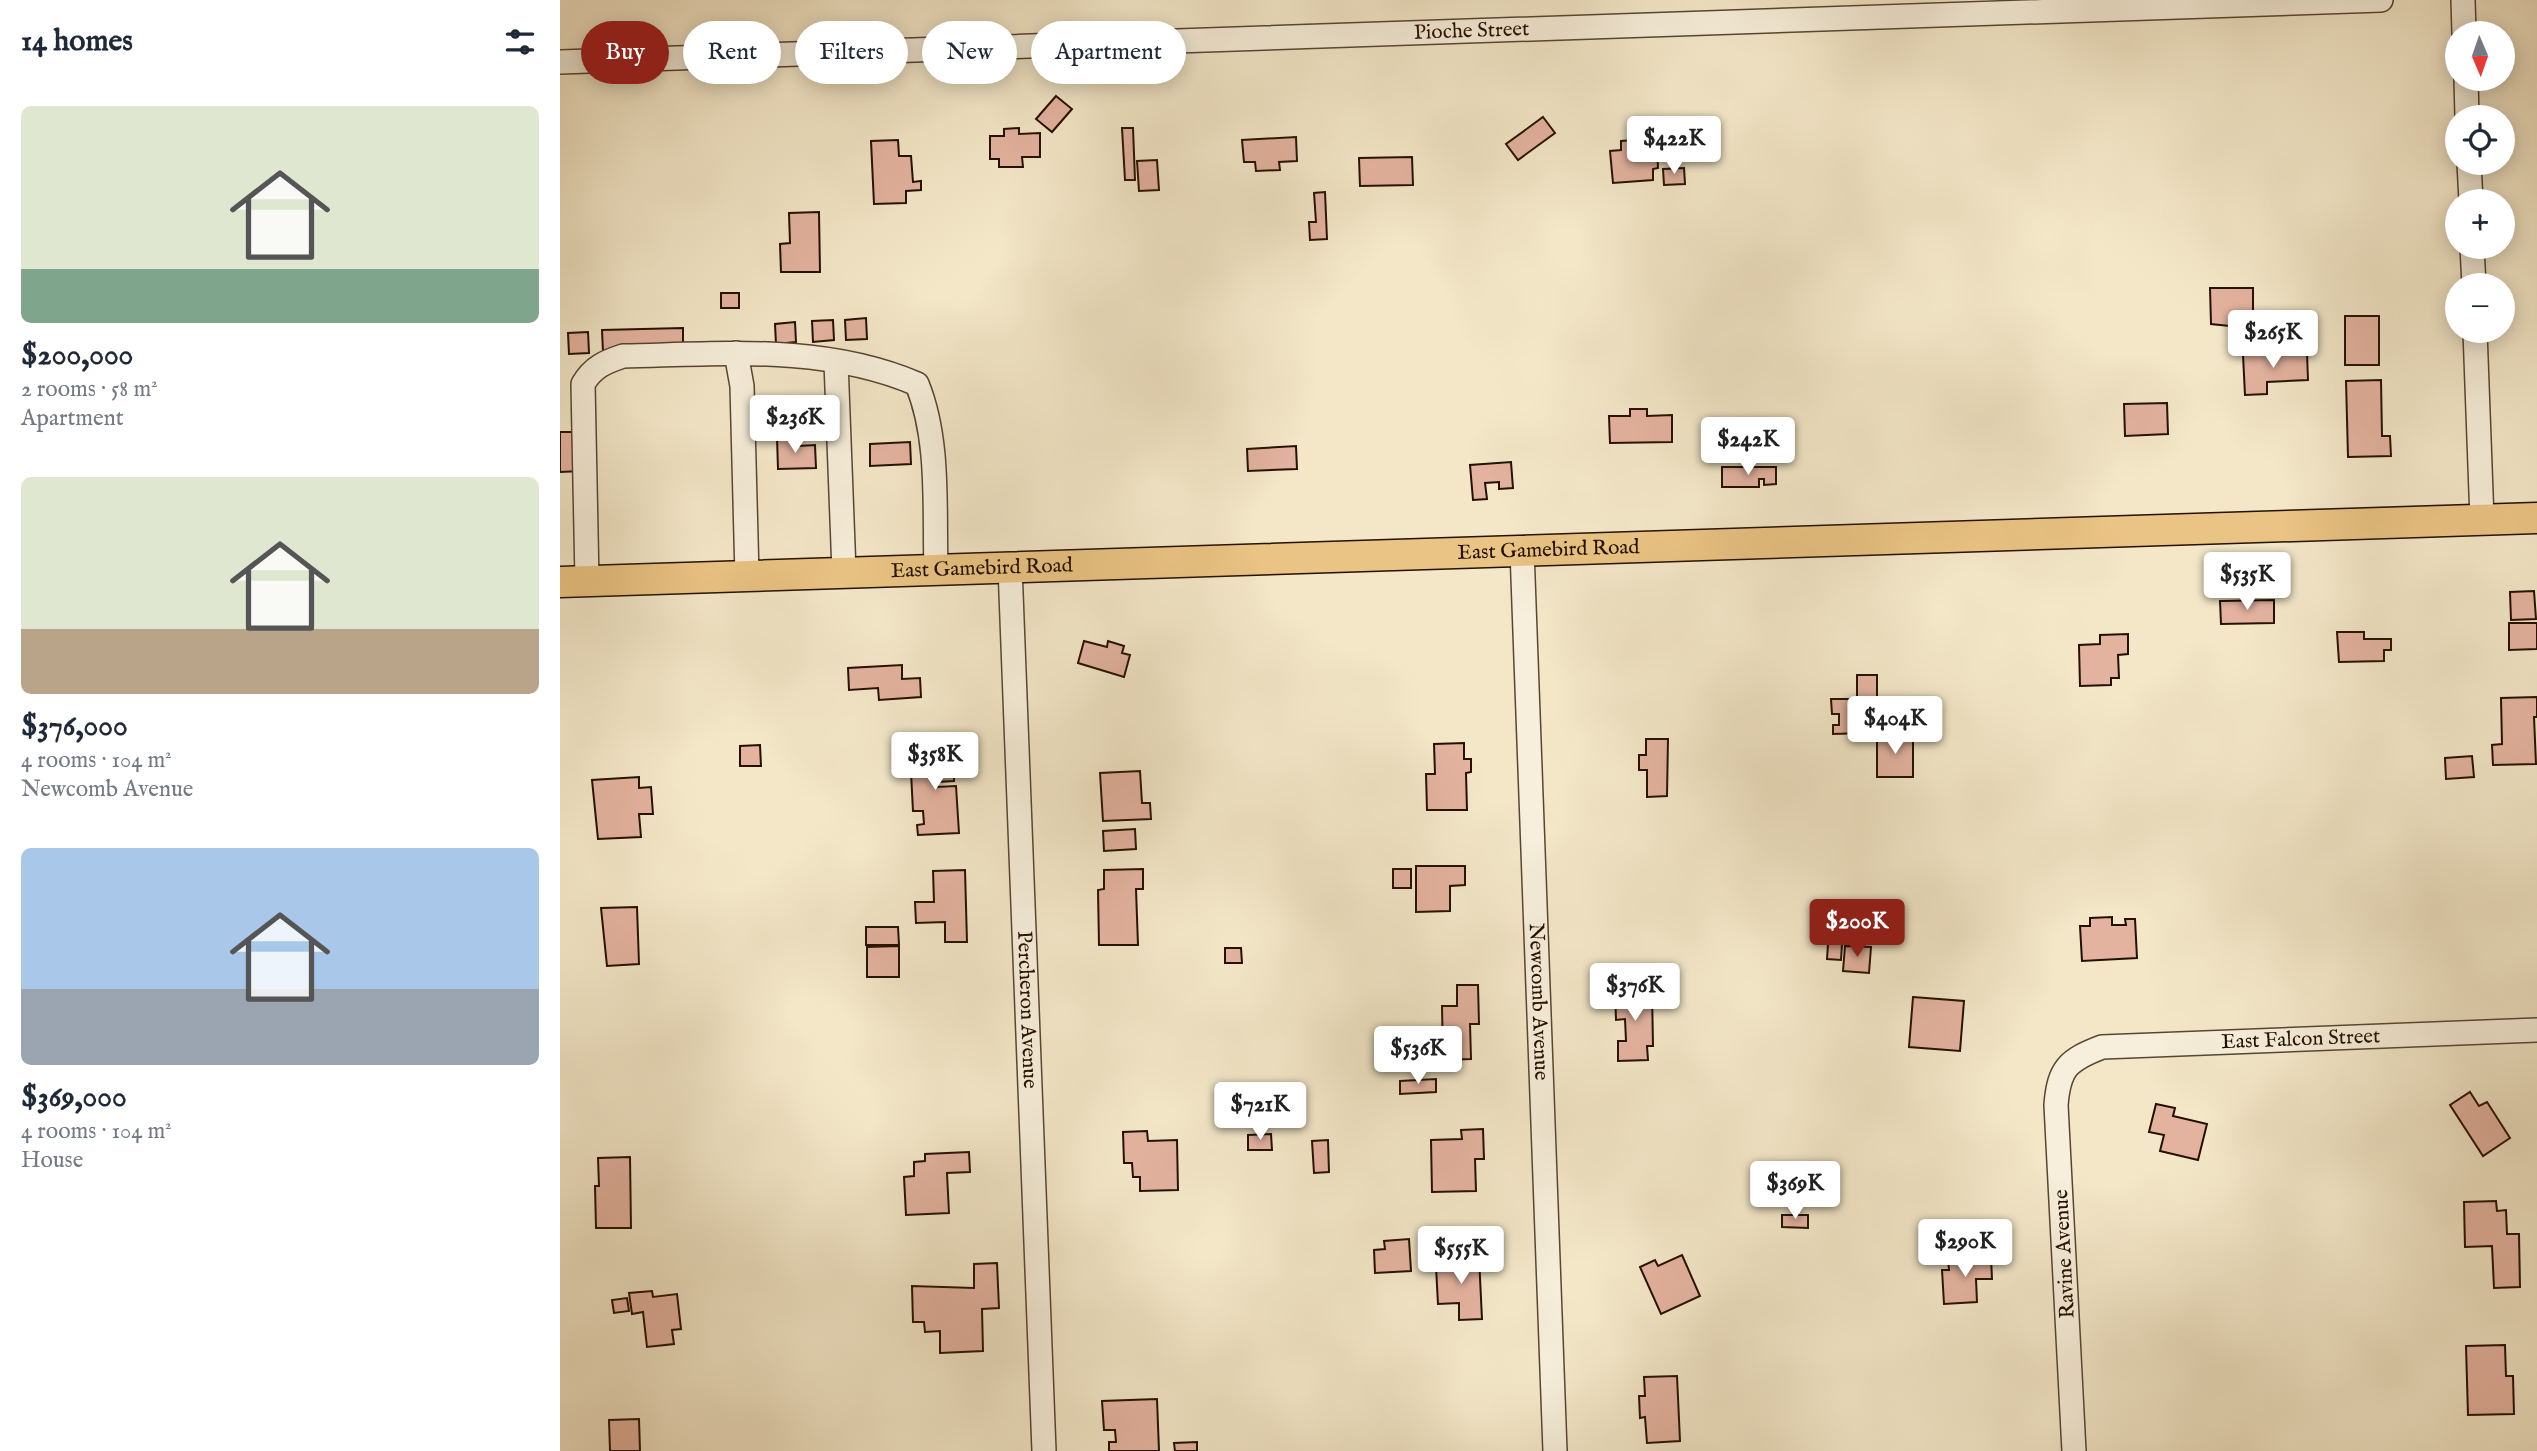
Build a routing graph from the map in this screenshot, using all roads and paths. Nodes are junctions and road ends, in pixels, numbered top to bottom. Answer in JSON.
{"nodes":[{"id":1,"x":2381,"y":0,"type":"edge"},
{"id":2,"x":2463,"y":0,"type":"edge"},
{"id":3,"x":2464,"y":21,"type":"edge"},
{"id":4,"x":560,"y":62,"type":"edge"},
{"id":5,"x":2476,"y":343,"type":"edge"},
{"id":6,"x":736,"y":353,"type":"junction"},
{"id":7,"x":835,"y":362,"type":"junction"},
{"id":8,"x":2537,"y":518,"type":"edge"},
{"id":9,"x":2482,"y":520,"type":"junction"},
{"id":10,"x":1522,"y":550,"type":"junction"},
{"id":11,"x":1010,"y":567,"type":"junction"},
{"id":12,"x":936,"y":569,"type":"junction"},
{"id":13,"x":844,"y":572,"type":"junction"},
{"id":14,"x":747,"y":576,"type":"junction"},
{"id":15,"x":573,"y":582,"type":"edge"},
{"id":16,"x":2537,"y":1030,"type":"edge"},
{"id":17,"x":2071,"y":1062,"type":"joint"},
{"id":18,"x":1044,"y":1451,"type":"edge"},
{"id":19,"x":1555,"y":1451,"type":"edge"},
{"id":20,"x":2074,"y":1451,"type":"edge"}],
"edges":[{"from":1,"to":4,"type":"street","name":"Pioche Street"},
{"from":2,"to":3,"type":"street"},
{"from":5,"to":9,"type":"street"},
{"from":6,"to":7,"type":"street"},
{"from":6,"to":14,"type":"street"},
{"from":6,"to":15,"type":"street"},
{"from":7,"to":12,"type":"street"},
{"from":7,"to":13,"type":"street"},
{"from":8,"to":9,"type":"main road","name":"East Gamebird Road"},
{"from":9,"to":10,"type":"main road","name":"East Gamebird Road"},
{"from":10,"to":11,"type":"main road","name":"East Gamebird Road"},
{"from":10,"to":19,"type":"street","name":"Newcomb Avenue"},
{"from":11,"to":12,"type":"main road","name":"East Gamebird Road"},
{"from":11,"to":18,"type":"street","name":"Percheron Avenue"},
{"from":12,"to":13,"type":"main road","name":"East Gamebird Road"},
{"from":13,"to":14,"type":"main road","name":"East Gamebird Road"},
{"from":14,"to":15,"type":"main road","name":"East Gamebird Road"},
{"from":16,"to":17,"type":"street","name":"East Falcon Street"},
{"from":17,"to":20,"type":"street","name":"Ravine Avenue"}]}
